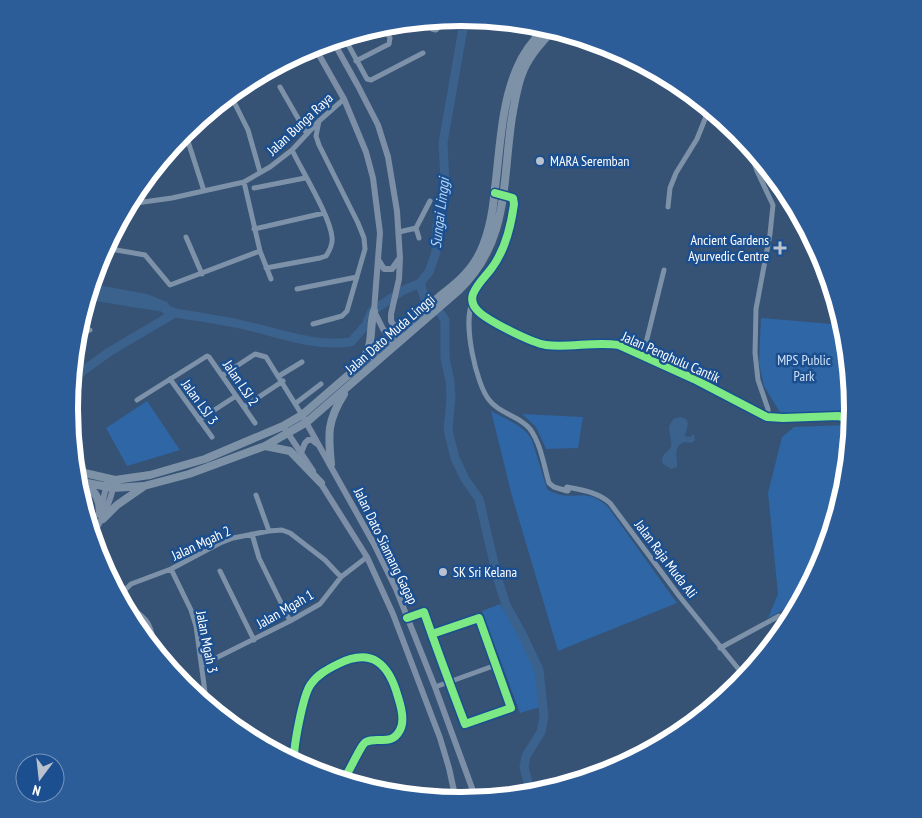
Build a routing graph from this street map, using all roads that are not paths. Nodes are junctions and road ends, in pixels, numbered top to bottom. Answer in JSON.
{"nodes":[{"id":1,"x":388,"y":34,"type":"edge"},
{"id":2,"x":540,"y":35,"type":"edge"},
{"id":3,"x":548,"y":36,"type":"edge"},
{"id":4,"x":347,"y":44,"type":"edge"},
{"id":5,"x":336,"y":48,"type":"edge"},
{"id":6,"x":423,"y":53,"type":"dead end"},
{"id":7,"x":318,"y":54,"type":"edge"},
{"id":8,"x":356,"y":61,"type":"junction"},
{"id":9,"x":280,"y":87,"type":"dead end"},
{"id":10,"x":344,"y":99,"type":"junction"},
{"id":11,"x":234,"y":101,"type":"edge"},
{"id":12,"x":706,"y":115,"type":"edge"},
{"id":13,"x":319,"y":121,"type":"junction"},
{"id":14,"x":307,"y":134,"type":"junction"},
{"id":15,"x":188,"y":141,"type":"edge"},
{"id":16,"x":292,"y":150,"type":"junction"},
{"id":17,"x":754,"y":163,"type":"edge"},
{"id":18,"x":260,"y":172,"type":"junction"},
{"id":19,"x":306,"y":178,"type":"junction"},
{"id":20,"x":244,"y":182,"type":"junction"},
{"id":21,"x":254,"y":188,"type":"dead end"},
{"id":22,"x":204,"y":191,"type":"junction"},
{"id":23,"x":499,"y":194,"type":"junction"},
{"id":24,"x":430,"y":201,"type":"dead end"},
{"id":25,"x":139,"y":203,"type":"edge"},
{"id":26,"x":668,"y":208,"type":"dead end"},
{"id":27,"x":324,"y":213,"type":"junction"},
{"id":28,"x":416,"y":228,"type":"junction"},
{"id":29,"x":254,"y":229,"type":"junction"},
{"id":30,"x":399,"y":232,"type":"junction"},
{"id":31,"x":186,"y":237,"type":"dead end"},
{"id":32,"x":419,"y":238,"type":"dead end"},
{"id":33,"x":113,"y":249,"type":"edge"},
{"id":34,"x":260,"y":251,"type":"junction"},
{"id":35,"x":400,"y":258,"type":"junction"},
{"id":36,"x":379,"y":260,"type":"junction"},
{"id":37,"x":266,"y":268,"type":"junction"},
{"id":38,"x":664,"y":270,"type":"dead end"},
{"id":39,"x":202,"y":274,"type":"junction"},
{"id":40,"x":357,"y":277,"type":"junction"},
{"id":41,"x":271,"y":279,"type":"dead end"},
{"id":42,"x":296,"y":289,"type":"dead end"},
{"id":43,"x":473,"y":302,"type":"junction"},
{"id":44,"x":374,"y":311,"type":"junction"},
{"id":45,"x":313,"y":324,"type":"dead end"},
{"id":46,"x":90,"y":330,"type":"dead end"},
{"id":47,"x":87,"y":331,"type":"edge"},
{"id":48,"x":400,"y":336,"type":"junction"},
{"id":49,"x":392,"y":342,"type":"junction"},
{"id":50,"x":643,"y":355,"type":"junction"},
{"id":51,"x":302,"y":362,"type":"dead end"},
{"id":52,"x":357,"y":367,"type":"junction"},
{"id":53,"x":223,"y":375,"type":"junction"},
{"id":54,"x":279,"y":376,"type":"junction"},
{"id":55,"x":170,"y":379,"type":"junction"},
{"id":56,"x":283,"y":381,"type":"junction"},
{"id":57,"x":321,"y":384,"type":"dead end"},
{"id":58,"x":347,"y":388,"type":"junction"},
{"id":59,"x":236,"y":396,"type":"junction"},
{"id":60,"x":137,"y":400,"type":"dead end"},
{"id":61,"x":296,"y":403,"type":"junction"},
{"id":62,"x":244,"y":407,"type":"junction"},
{"id":63,"x":302,"y":415,"type":"junction"},
{"id":64,"x":768,"y":417,"type":"junction"},
{"id":65,"x":844,"y":417,"type":"edge"},
{"id":66,"x":200,"y":420,"type":"junction"},
{"id":67,"x":307,"y":422,"type":"junction"},
{"id":68,"x":255,"y":423,"type":"dead end"},
{"id":69,"x":283,"y":426,"type":"junction"},
{"id":70,"x":288,"y":434,"type":"junction"},
{"id":71,"x":212,"y":437,"type":"dead end"},
{"id":72,"x":265,"y":446,"type":"junction"},
{"id":73,"x":321,"y":447,"type":"junction"},
{"id":74,"x":301,"y":454,"type":"junction"},
{"id":75,"x":331,"y":464,"type":"junction"},
{"id":76,"x":84,"y":474,"type":"edge"},
{"id":77,"x":86,"y":482,"type":"edge"},
{"id":78,"x":320,"y":482,"type":"junction"},
{"id":79,"x":111,"y":484,"type":"junction"},
{"id":80,"x":86,"y":485,"type":"edge"},
{"id":81,"x":144,"y":486,"type":"junction"},
{"id":82,"x":256,"y":495,"type":"dead end"},
{"id":83,"x":102,"y":516,"type":"junction"},
{"id":84,"x":97,"y":526,"type":"edge"},
{"id":85,"x":269,"y":531,"type":"junction"},
{"id":86,"x":252,"y":534,"type":"junction"},
{"id":87,"x":367,"y":557,"type":"junction"},
{"id":88,"x":171,"y":569,"type":"junction"},
{"id":89,"x":220,"y":571,"type":"dead end"},
{"id":90,"x":341,"y":577,"type":"junction"},
{"id":91,"x":125,"y":591,"type":"edge"},
{"id":92,"x":138,"y":613,"type":"edge"},
{"id":93,"x":779,"y":616,"type":"dead end"},
{"id":94,"x":407,"y":618,"type":"junction"},
{"id":95,"x":290,"y":621,"type":"junction"},
{"id":96,"x":432,"y":634,"type":"junction"},
{"id":97,"x":153,"y":636,"type":"edge"},
{"id":98,"x":254,"y":640,"type":"junction"},
{"id":99,"x":720,"y":648,"type":"junction"},
{"id":100,"x":202,"y":665,"type":"junction"},
{"id":101,"x":496,"y":665,"type":"junction"},
{"id":102,"x":740,"y":671,"type":"edge"},
{"id":103,"x":449,"y":682,"type":"junction"},
{"id":104,"x":434,"y":687,"type":"junction"},
{"id":105,"x":205,"y":692,"type":"dead end"},
{"id":106,"x":295,"y":754,"type":"edge"},
{"id":107,"x":347,"y":774,"type":"edge"},
{"id":108,"x":454,"y":792,"type":"edge"},
{"id":109,"x":473,"y":792,"type":"edge"}],
"edges":[{"from":1,"to":8,"type":"street"},
{"from":2,"to":23,"type":"highway","name":"Jalan Dato Muda Linggi"},
{"from":3,"to":23,"type":"highway","name":"Jalan Dato Muda Linggi"},
{"from":4,"to":8,"type":"street"},
{"from":5,"to":30,"type":"main road"},
{"from":6,"to":8,"type":"street"},
{"from":7,"to":10,"type":"main road"},
{"from":9,"to":14,"type":"street"},
{"from":10,"to":13,"type":"street","name":"Jalan Bunga Raya"},
{"from":10,"to":36,"type":"main road"},
{"from":11,"to":18,"type":"street"},
{"from":12,"to":26,"type":"street"},
{"from":13,"to":14,"type":"street","name":"Jalan Bunga Raya"},
{"from":13,"to":40,"type":"street"},
{"from":14,"to":16,"type":"street","name":"Jalan Bunga Raya"},
{"from":15,"to":22,"type":"street"},
{"from":16,"to":18,"type":"street","name":"Jalan Bunga Raya"},
{"from":16,"to":19,"type":"street"},
{"from":17,"to":64,"type":"street"},
{"from":18,"to":20,"type":"street","name":"Jalan Bunga Raya"},
{"from":19,"to":21,"type":"street"},
{"from":19,"to":27,"type":"street"},
{"from":20,"to":22,"type":"street","name":"Jalan Bunga Raya"},
{"from":20,"to":29,"type":"street"},
{"from":22,"to":25,"type":"street","name":"Jalan Bunga Raya"},
{"from":23,"to":43,"type":"street"},
{"from":23,"to":48,"type":"highway","name":"Jalan Dato Muda Linggi"},
{"from":24,"to":28,"type":"street"},
{"from":27,"to":29,"type":"street"},
{"from":27,"to":37,"type":"street"},
{"from":28,"to":30,"type":"street"},
{"from":28,"to":32,"type":"street"},
{"from":29,"to":34,"type":"street"},
{"from":30,"to":35,"type":"main road"},
{"from":31,"to":39,"type":"street"},
{"from":33,"to":39,"type":"street"},
{"from":34,"to":37,"type":"street"},
{"from":34,"to":39,"type":"street"},
{"from":35,"to":36,"type":"main road"},
{"from":35,"to":48,"type":"main road"},
{"from":36,"to":44,"type":"main road"},
{"from":37,"to":41,"type":"street"},
{"from":38,"to":50,"type":"street"},
{"from":40,"to":42,"type":"street"},
{"from":40,"to":45,"type":"street"},
{"from":43,"to":50,"type":"street","name":"Jalan Penghulu Cantik"},
{"from":43,"to":99,"type":"street","name":"Jalan Raja Muda Ali"},
{"from":44,"to":49,"type":"main road"},
{"from":44,"to":52,"type":"highway"},
{"from":46,"to":47,"type":"street"},
{"from":48,"to":49,"type":"highway","name":"Jalan Dato Muda Linggi"},
{"from":49,"to":52,"type":"highway","name":"Jalan Dato Muda Linggi"},
{"from":49,"to":58,"type":"highway","name":"Jalan Dato Muda Linggi"},
{"from":50,"to":64,"type":"street","name":"Jalan Penghulu Cantik"},
{"from":51,"to":54,"type":"street"},
{"from":52,"to":63,"type":"highway","name":"Jalan Dato Muda Linggi"},
{"from":53,"to":54,"type":"street"},
{"from":53,"to":55,"type":"street","name":"Jalan LSJ 2"},
{"from":53,"to":59,"type":"street","name":"Jalan LSJ 2"},
{"from":54,"to":56,"type":"street"},
{"from":55,"to":60,"type":"street"},
{"from":55,"to":66,"type":"street","name":"Jalan LSJ 3"},
{"from":56,"to":61,"type":"street"},
{"from":56,"to":62,"type":"street"},
{"from":57,"to":61,"type":"street"},
{"from":58,"to":67,"type":"highway","name":"Jalan Dato Muda Linggi"},
{"from":58,"to":75,"type":"highway"},
{"from":59,"to":62,"type":"street","name":"Jalan LSJ 2"},
{"from":59,"to":66,"type":"street"},
{"from":61,"to":63,"type":"street"},
{"from":62,"to":68,"type":"street","name":"Jalan LSJ 2"},
{"from":63,"to":67,"type":"main road","name":"Jalan Dato Siamang Gagap"},
{"from":63,"to":69,"type":"highway","name":"Jalan Dato Muda Linggi"},
{"from":64,"to":65,"type":"street","name":"Jalan Penghulu Cantik"},
{"from":66,"to":71,"type":"street","name":"Jalan LSJ 3"},
{"from":67,"to":70,"type":"highway","name":"Jalan Dato Muda Linggi"},
{"from":67,"to":73,"type":"main road","name":"Jalan Dato Siamang Gagap"},
{"from":69,"to":70,"type":"main road","name":"Jalan Dato Siamang Gagap"},
{"from":69,"to":79,"type":"highway","name":"Jalan Dato Muda Linggi"},
{"from":70,"to":72,"type":"highway","name":"Jalan Dato Muda Linggi"},
{"from":70,"to":74,"type":"main road","name":"Jalan Dato Siamang Gagap"},
{"from":72,"to":78,"type":"highway"},
{"from":72,"to":81,"type":"highway","name":"Jalan Dato Muda Linggi"},
{"from":73,"to":74,"type":"main road"},
{"from":73,"to":75,"type":"main road","name":"Jalan Dato Siamang Gagap"},
{"from":74,"to":78,"type":"main road","name":"Jalan Dato Siamang Gagap"},
{"from":75,"to":94,"type":"main road","name":"Jalan Dato Siamang Gagap"},
{"from":76,"to":79,"type":"highway","name":"Jalan Dato Muda Linggi"},
{"from":77,"to":79,"type":"highway","name":"Jalan Dato Muda Linggi"},
{"from":78,"to":87,"type":"main road","name":"Jalan Dato Siamang Gagap"},
{"from":79,"to":81,"type":"highway","name":"Jalan Dato Muda Linggi"},
{"from":79,"to":83,"type":"main road"},
{"from":80,"to":83,"type":"highway"},
{"from":81,"to":83,"type":"highway"},
{"from":82,"to":85,"type":"street"},
{"from":83,"to":84,"type":"main road"},
{"from":85,"to":86,"type":"street","name":"Jalan Mgah 2"},
{"from":85,"to":90,"type":"street","name":"Jalan Mgah 2"},
{"from":86,"to":88,"type":"street","name":"Jalan Mgah 2"},
{"from":86,"to":95,"type":"street"},
{"from":87,"to":90,"type":"street","name":"Jalan Mgah 1"},
{"from":87,"to":108,"type":"main road","name":"Jalan Dato Siamang Gagap"},
{"from":88,"to":91,"type":"street","name":"Jalan Mgah 2"},
{"from":88,"to":100,"type":"street","name":"Jalan Mgah 3"},
{"from":89,"to":98,"type":"street"},
{"from":90,"to":95,"type":"street","name":"Jalan Mgah 1"},
{"from":92,"to":97,"type":"street"},
{"from":93,"to":99,"type":"street"},
{"from":94,"to":96,"type":"street"},
{"from":94,"to":104,"type":"main road","name":"Jalan Dato Siamang Gagap"},
{"from":95,"to":98,"type":"street","name":"Jalan Mgah 1"},
{"from":96,"to":101,"type":"street"},
{"from":96,"to":103,"type":"street"},
{"from":98,"to":100,"type":"street","name":"Jalan Mgah 1"},
{"from":99,"to":102,"type":"street","name":"Jalan Raja Muda Ali"},
{"from":100,"to":105,"type":"street","name":"Jalan Mgah 3"},
{"from":101,"to":103,"type":"street"},
{"from":101,"to":103,"type":"street"},
{"from":103,"to":104,"type":"street"},
{"from":104,"to":109,"type":"main road","name":"Jalan Dato Siamang Gagap"},
{"from":106,"to":107,"type":"street"}]}
